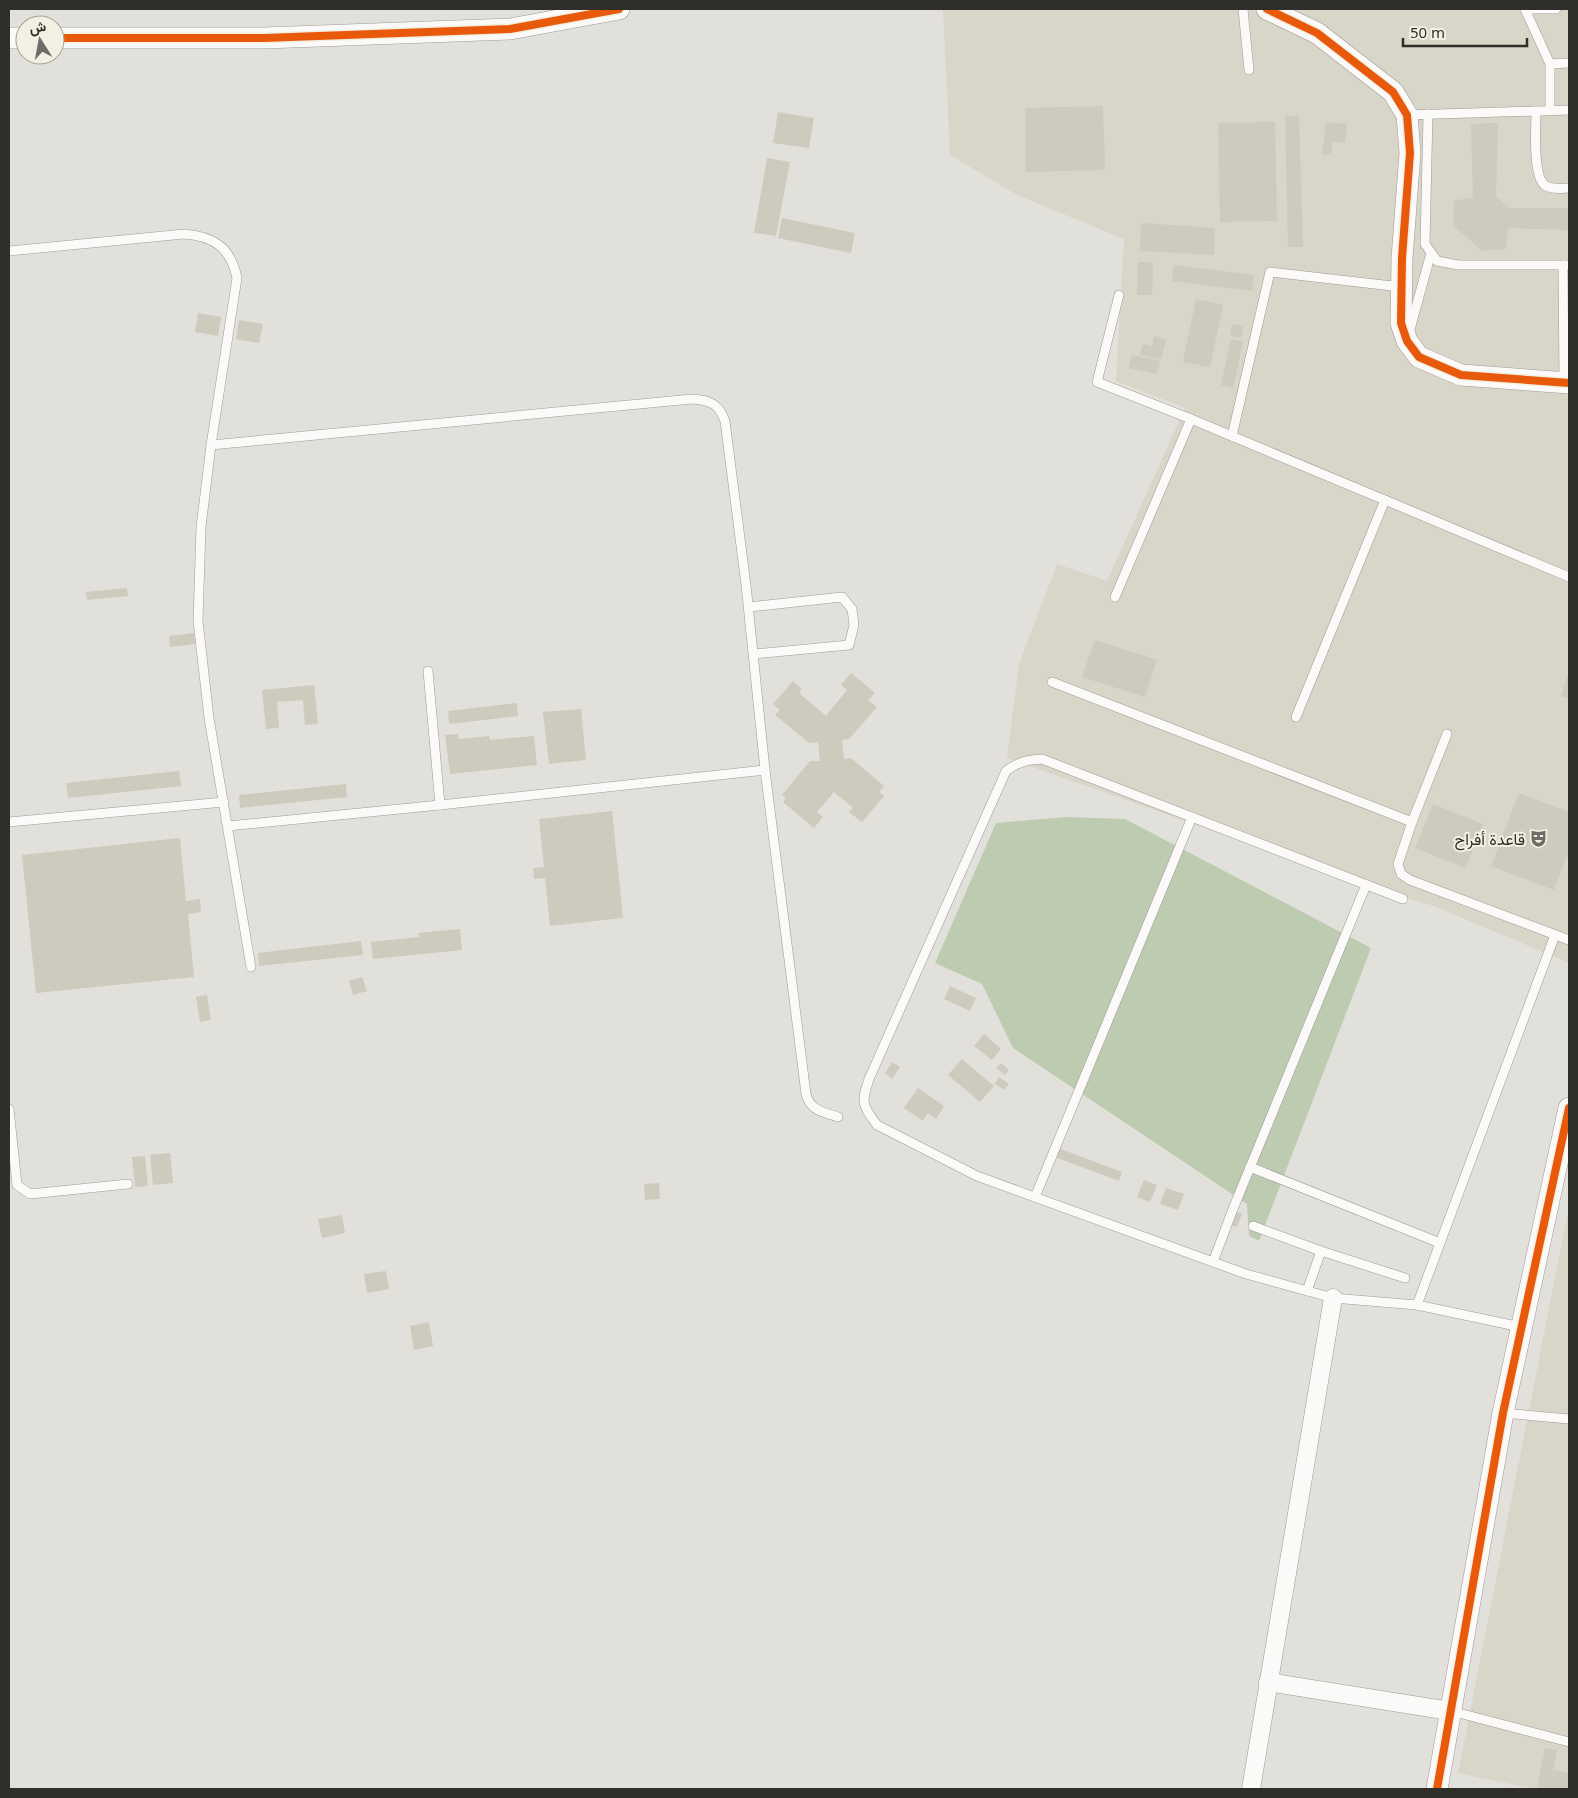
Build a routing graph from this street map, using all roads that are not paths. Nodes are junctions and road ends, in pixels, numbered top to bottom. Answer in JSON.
{"nodes":[{"id":1,"x":619,"y":9,"type":"edge"},
{"id":2,"x":1243,"y":9,"type":"edge"},
{"id":3,"x":1268,"y":9,"type":"edge"},
{"id":4,"x":1525,"y":9,"type":"edge"},
{"id":5,"x":1556,"y":9,"type":"edge"},
{"id":6,"x":65,"y":38,"type":"edge"},
{"id":7,"x":1569,"y":63,"type":"edge"},
{"id":8,"x":1550,"y":64,"type":"junction"},
{"id":9,"x":1249,"y":70,"type":"dead end"},
{"id":10,"x":1550,"y":110,"type":"junction"},
{"id":11,"x":1569,"y":110,"type":"edge"},
{"id":12,"x":1536,"y":111,"type":"junction"},
{"id":13,"x":1407,"y":114,"type":"junction"},
{"id":14,"x":1428,"y":114,"type":"junction"},
{"id":15,"x":1569,"y":188,"type":"edge"},
{"id":16,"x":9,"y":251,"type":"edge"},
{"id":17,"x":1431,"y":254,"type":"junction"},
{"id":18,"x":1566,"y":264,"type":"edge"},
{"id":19,"x":1401,"y":287,"type":"junction"},
{"id":20,"x":1120,"y":295,"type":"dead end"},
{"id":21,"x":1407,"y":341,"type":"junction"},
{"id":22,"x":1567,"y":382,"type":"edge"},
{"id":23,"x":1191,"y":419,"type":"junction"},
{"id":24,"x":1232,"y":436,"type":"junction"},
{"id":25,"x":211,"y":445,"type":"junction"},
{"id":26,"x":1385,"y":500,"type":"junction"},
{"id":27,"x":1569,"y":577,"type":"edge"},
{"id":28,"x":1115,"y":596,"type":"dead end"},
{"id":29,"x":749,"y":607,"type":"junction"},
{"id":30,"x":754,"y":654,"type":"junction"},
{"id":31,"x":428,"y":671,"type":"dead end"},
{"id":32,"x":1052,"y":682,"type":"dead end"},
{"id":33,"x":1296,"y":717,"type":"dead end"},
{"id":34,"x":1447,"y":734,"type":"dead end"},
{"id":35,"x":765,"y":770,"type":"junction"},
{"id":36,"x":224,"y":802,"type":"junction"},
{"id":37,"x":440,"y":805,"type":"junction"},
{"id":38,"x":1192,"y":817,"type":"junction"},
{"id":39,"x":9,"y":822,"type":"edge"},
{"id":40,"x":1412,"y":822,"type":"junction"},
{"id":41,"x":228,"y":826,"type":"junction"},
{"id":42,"x":1366,"y":885,"type":"junction"},
{"id":43,"x":1403,"y":899,"type":"dead end"},
{"id":44,"x":1555,"y":934,"type":"junction"},
{"id":45,"x":1569,"y":940,"type":"edge"},
{"id":46,"x":251,"y":966,"type":"dead end"},
{"id":47,"x":1569,"y":1108,"type":"edge"},
{"id":48,"x":9,"y":1109,"type":"edge"},
{"id":49,"x":838,"y":1117,"type":"dead end"},
{"id":50,"x":1250,"y":1167,"type":"junction"},
{"id":51,"x":128,"y":1184,"type":"dead end"},
{"id":52,"x":1035,"y":1197,"type":"junction"},
{"id":53,"x":1252,"y":1226,"type":"dead end"},
{"id":54,"x":1440,"y":1243,"type":"junction"},
{"id":55,"x":1321,"y":1251,"type":"junction"},
{"id":56,"x":1214,"y":1262,"type":"junction"},
{"id":57,"x":1405,"y":1278,"type":"dead end"},
{"id":58,"x":1307,"y":1291,"type":"junction"},
{"id":59,"x":1333,"y":1298,"type":"junction"},
{"id":60,"x":1417,"y":1305,"type":"junction"},
{"id":61,"x":1521,"y":1327,"type":"junction"},
{"id":62,"x":1502,"y":1413,"type":"junction"},
{"id":63,"x":1569,"y":1419,"type":"edge"},
{"id":64,"x":1268,"y":1682,"type":"junction"},
{"id":65,"x":1450,"y":1711,"type":"junction"},
{"id":66,"x":1569,"y":1742,"type":"edge"},
{"id":67,"x":1251,"y":1789,"type":"edge"},
{"id":68,"x":1437,"y":1789,"type":"edge"}],
"edges":[{"from":1,"to":6,"type":"street"},
{"from":2,"to":9,"type":"lane"},
{"from":3,"to":13,"type":"street"},
{"from":4,"to":5,"type":"lane"},
{"from":4,"to":8,"type":"lane"},
{"from":7,"to":8,"type":"lane"},
{"from":8,"to":10,"type":"lane"},
{"from":10,"to":11,"type":"lane"},
{"from":10,"to":12,"type":"lane"},
{"from":12,"to":14,"type":"lane"},
{"from":12,"to":15,"type":"lane"},
{"from":13,"to":14,"type":"lane"},
{"from":13,"to":19,"type":"street"},
{"from":14,"to":17,"type":"lane"},
{"from":16,"to":25,"type":"lane"},
{"from":17,"to":18,"type":"lane"},
{"from":17,"to":21,"type":"lane"},
{"from":18,"to":22,"type":"lane"},
{"from":19,"to":21,"type":"street"},
{"from":19,"to":24,"type":"lane"},
{"from":20,"to":23,"type":"lane"},
{"from":21,"to":22,"type":"street"},
{"from":23,"to":24,"type":"lane"},
{"from":23,"to":28,"type":"lane"},
{"from":24,"to":26,"type":"lane"},
{"from":25,"to":29,"type":"lane"},
{"from":25,"to":36,"type":"lane"},
{"from":26,"to":27,"type":"lane"},
{"from":26,"to":33,"type":"lane"},
{"from":29,"to":30,"type":"lane"},
{"from":29,"to":30,"type":"lane"},
{"from":30,"to":35,"type":"lane"},
{"from":31,"to":37,"type":"lane"},
{"from":32,"to":40,"type":"lane"},
{"from":34,"to":40,"type":"lane"},
{"from":35,"to":37,"type":"lane"},
{"from":35,"to":49,"type":"lane"},
{"from":36,"to":39,"type":"lane"},
{"from":36,"to":41,"type":"lane"},
{"from":37,"to":41,"type":"lane"},
{"from":38,"to":42,"type":"lane"},
{"from":38,"to":52,"type":"lane"},
{"from":38,"to":52,"type":"lane"},
{"from":40,"to":44,"type":"lane"},
{"from":41,"to":46,"type":"lane"},
{"from":42,"to":43,"type":"lane"},
{"from":42,"to":50,"type":"lane"},
{"from":44,"to":45,"type":"lane"},
{"from":44,"to":54,"type":"lane"},
{"from":47,"to":61,"type":"street"},
{"from":48,"to":51,"type":"lane"},
{"from":50,"to":54,"type":"lane"},
{"from":50,"to":56,"type":"lane"},
{"from":52,"to":56,"type":"lane"},
{"from":53,"to":55,"type":"lane"},
{"from":54,"to":60,"type":"lane"},
{"from":55,"to":57,"type":"lane"},
{"from":55,"to":58,"type":"lane"},
{"from":56,"to":58,"type":"lane"},
{"from":58,"to":59,"type":"lane"},
{"from":59,"to":60,"type":"lane"},
{"from":59,"to":64,"type":"street"},
{"from":60,"to":61,"type":"lane"},
{"from":61,"to":62,"type":"street"},
{"from":62,"to":63,"type":"lane"},
{"from":62,"to":65,"type":"street"},
{"from":64,"to":65,"type":"street"},
{"from":64,"to":67,"type":"street"},
{"from":65,"to":66,"type":"lane"},
{"from":65,"to":68,"type":"street"}]}
